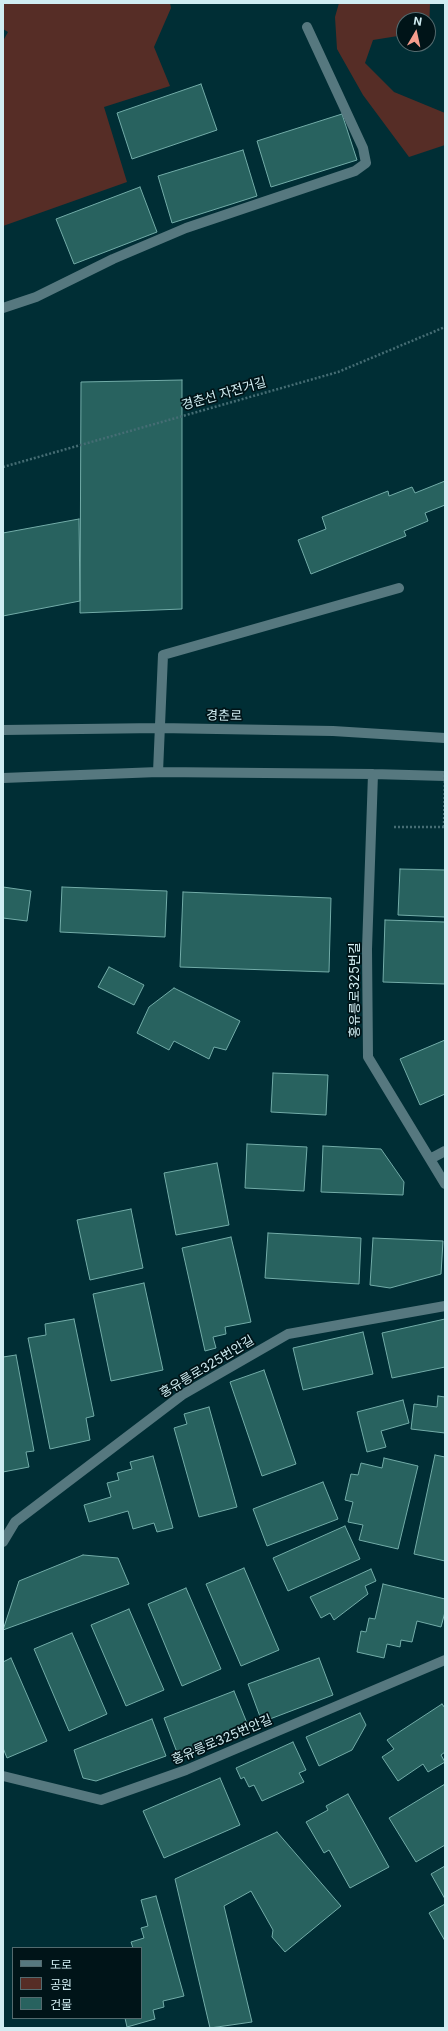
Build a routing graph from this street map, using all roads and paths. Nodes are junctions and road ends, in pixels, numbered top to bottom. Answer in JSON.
{"nodes":[{"id":1,"x":307,"y":27,"type":"dead end"},
{"id":2,"x":3,"y":308,"type":"edge"},
{"id":3,"x":445,"y":327,"type":"edge"},
{"id":4,"x":3,"y":467,"type":"edge"},
{"id":5,"x":399,"y":588,"type":"dead end"},
{"id":6,"x":159,"y":728,"type":"junction"},
{"id":7,"x":3,"y":730,"type":"edge"},
{"id":8,"x":445,"y":738,"type":"edge"},
{"id":9,"x":158,"y":772,"type":"junction"},
{"id":10,"x":445,"y":773,"type":"edge"},
{"id":11,"x":374,"y":774,"type":"junction"},
{"id":12,"x":445,"y":776,"type":"edge"},
{"id":13,"x":3,"y":778,"type":"edge"},
{"id":14,"x":392,"y":827,"type":"dead end"},
{"id":15,"x":444,"y":827,"type":"edge"},
{"id":16,"x":445,"y":1151,"type":"edge"},
{"id":17,"x":430,"y":1159,"type":"junction"},
{"id":18,"x":445,"y":1184,"type":"edge"},
{"id":19,"x":445,"y":1306,"type":"edge"},
{"id":20,"x":3,"y":1542,"type":"edge"},
{"id":21,"x":445,"y":1660,"type":"edge"},
{"id":22,"x":3,"y":1776,"type":"edge"}],
"edges":[{"from":1,"to":2,"type":"street"},
{"from":3,"to":4,"type":"path","name":"경춘선 자전거길"},
{"from":5,"to":6,"type":"street"},
{"from":6,"to":7,"type":"street","name":"경춘로"},
{"from":6,"to":8,"type":"street","name":"경춘로"},
{"from":6,"to":9,"type":"street"},
{"from":9,"to":11,"type":"street"},
{"from":9,"to":13,"type":"street"},
{"from":10,"to":15,"type":"path","bridge":true},
{"from":11,"to":12,"type":"street"},
{"from":11,"to":17,"type":"street","name":"홍유릉로325번길"},
{"from":14,"to":15,"type":"path"},
{"from":16,"to":17,"type":"street"},
{"from":17,"to":18,"type":"street","name":"홍유릉로325번길"},
{"from":19,"to":20,"type":"street","name":"홍유릉로325번안길"},
{"from":21,"to":22,"type":"street","name":"홍유릉로325번안길"}]}
